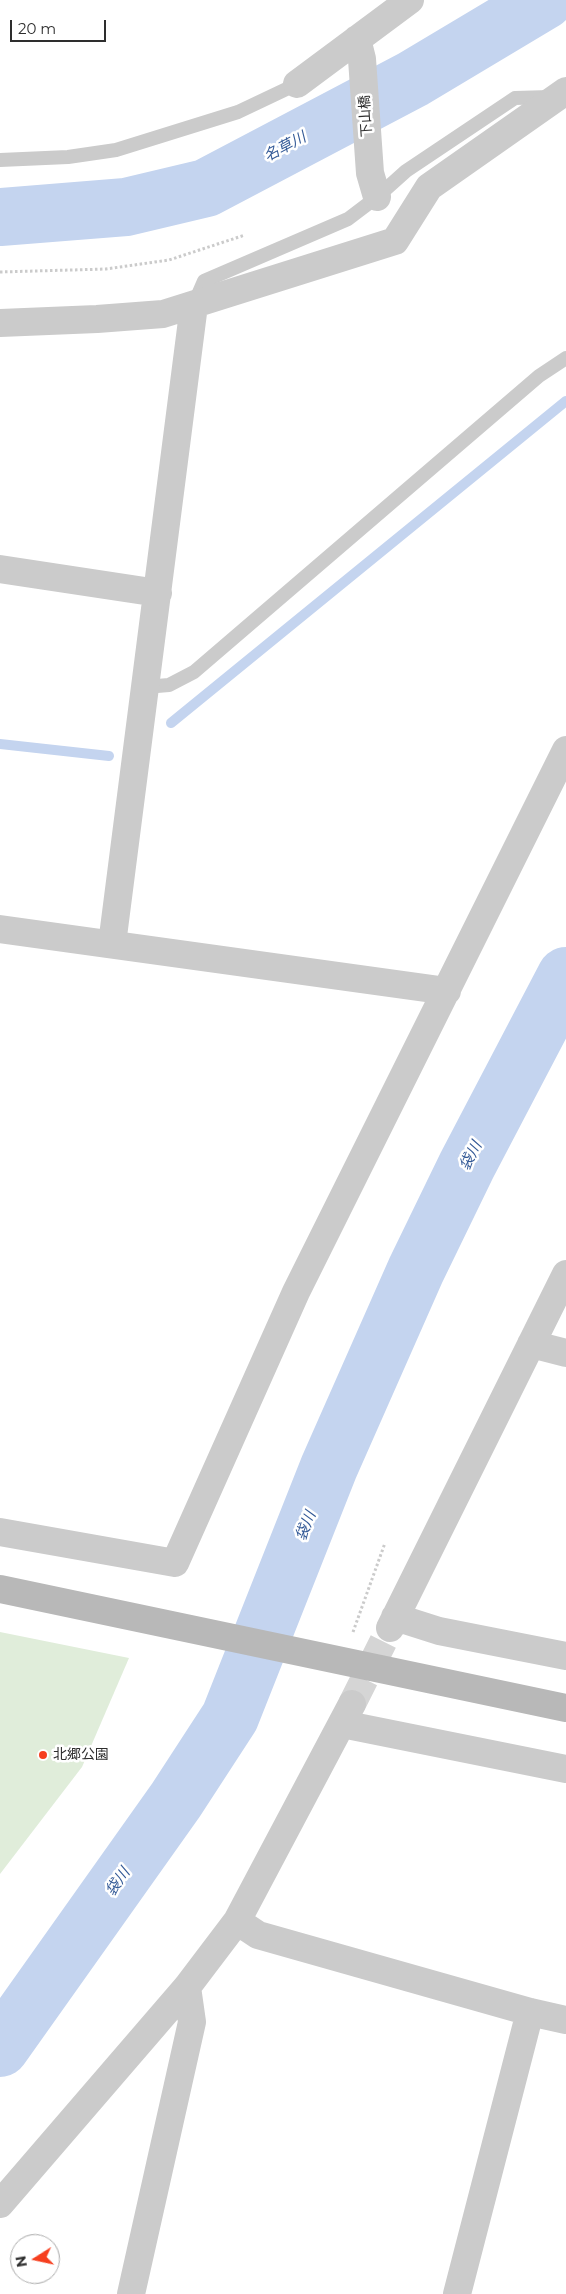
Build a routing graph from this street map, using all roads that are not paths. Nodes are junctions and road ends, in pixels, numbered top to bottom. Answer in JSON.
{"nodes":[{"id":1,"x":410,"y":0,"type":"edge"},
{"id":2,"x":359,"y":49,"type":"junction"},
{"id":3,"x":297,"y":84,"type":"joint"},
{"id":4,"x":562,"y":94,"type":"edge"},
{"id":5,"x":0,"y":160,"type":"edge"},
{"id":6,"x":374,"y":185,"type":"junction"},
{"id":7,"x":194,"y":305,"type":"junction"},
{"id":8,"x":0,"y":323,"type":"edge"},
{"id":9,"x":566,"y":358,"type":"edge"},
{"id":10,"x":0,"y":569,"type":"edge"},
{"id":11,"x":158,"y":593,"type":"junction"},
{"id":12,"x":145,"y":687,"type":"junction"},
{"id":13,"x":566,"y":750,"type":"edge"},
{"id":14,"x":0,"y":928,"type":"edge"},
{"id":15,"x":112,"y":944,"type":"junction"},
{"id":16,"x":447,"y":991,"type":"junction"},
{"id":17,"x":566,"y":1274,"type":"edge"},
{"id":18,"x":531,"y":1344,"type":"junction"},
{"id":19,"x":566,"y":1353,"type":"edge"},
{"id":20,"x":0,"y":1532,"type":"edge"},
{"id":21,"x":0,"y":1589,"type":"edge"},
{"id":22,"x":566,"y":1656,"type":"edge"},
{"id":23,"x":566,"y":1708,"type":"edge"},
{"id":24,"x":566,"y":1769,"type":"edge"},
{"id":25,"x":237,"y":1921,"type":"junction"},
{"id":26,"x":187,"y":1987,"type":"junction"},
{"id":27,"x":530,"y":2012,"type":"junction"},
{"id":28,"x":566,"y":2020,"type":"edge"},
{"id":29,"x":0,"y":2204,"type":"edge"},
{"id":30,"x":131,"y":2294,"type":"edge"},
{"id":31,"x":457,"y":2294,"type":"edge"}],
"edges":[{"from":1,"to":2,"type":"street"},
{"from":2,"to":3,"type":"street"},
{"from":2,"to":6,"type":"street","name":"下山橋"},
{"from":3,"to":5,"type":"lane"},
{"from":4,"to":6,"type":"lane"},
{"from":4,"to":7,"type":"street"},
{"from":6,"to":7,"type":"lane"},
{"from":7,"to":8,"type":"street"},
{"from":7,"to":11,"type":"street"},
{"from":9,"to":12,"type":"lane"},
{"from":10,"to":11,"type":"street"},
{"from":11,"to":12,"type":"street"},
{"from":12,"to":15,"type":"street"},
{"from":13,"to":16,"type":"street"},
{"from":14,"to":15,"type":"street"},
{"from":15,"to":16,"type":"street"},
{"from":16,"to":20,"type":"street"},
{"from":17,"to":18,"type":"street"},
{"from":18,"to":19,"type":"street"},
{"from":18,"to":22,"type":"street"},
{"from":21,"to":23,"type":"street"},
{"from":24,"to":25,"type":"street"},
{"from":25,"to":26,"type":"street"},
{"from":25,"to":27,"type":"street"},
{"from":26,"to":29,"type":"street"},
{"from":26,"to":30,"type":"street"},
{"from":27,"to":28,"type":"street"},
{"from":27,"to":31,"type":"street"}]}
